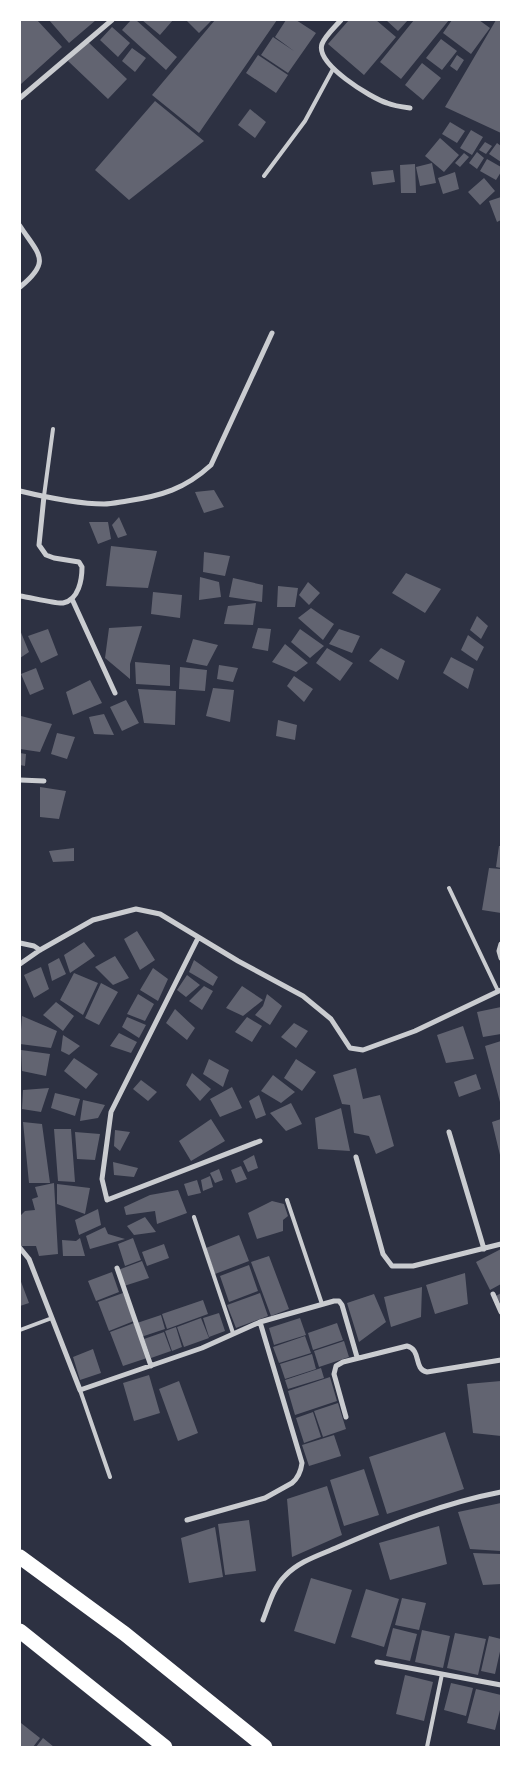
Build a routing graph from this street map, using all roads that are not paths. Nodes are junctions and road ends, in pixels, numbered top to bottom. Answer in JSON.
{"nodes":[{"id":1,"x":112,"y":20,"type":"edge"},
{"id":2,"x":341,"y":20,"type":"edge"},
{"id":3,"x":333,"y":69,"type":"junction"},
{"id":4,"x":20,"y":98,"type":"edge"},
{"id":5,"x":410,"y":108,"type":"dead end"},
{"id":6,"x":264,"y":176,"type":"dead end"},
{"id":7,"x":20,"y":226,"type":"edge"},
{"id":8,"x":20,"y":287,"type":"edge"},
{"id":9,"x":272,"y":332,"type":"dead end"},
{"id":10,"x":53,"y":429,"type":"dead end"},
{"id":11,"x":20,"y":491,"type":"edge"},
{"id":12,"x":44,"y":496,"type":"junction"},
{"id":13,"x":20,"y":596,"type":"edge"},
{"id":14,"x":72,"y":599,"type":"junction"},
{"id":15,"x":115,"y":693,"type":"dead end"},
{"id":16,"x":20,"y":780,"type":"edge"},
{"id":17,"x":44,"y":781,"type":"dead end"},
{"id":18,"x":449,"y":888,"type":"dead end"},
{"id":19,"x":198,"y":938,"type":"junction"},
{"id":20,"x":20,"y":943,"type":"edge"},
{"id":21,"x":501,"y":944,"type":"edge"},
{"id":22,"x":40,"y":950,"type":"junction"},
{"id":23,"x":501,"y":958,"type":"edge"},
{"id":24,"x":20,"y":964,"type":"edge"},
{"id":25,"x":499,"y":991,"type":"edge"},
{"id":26,"x":449,"y":1132,"type":"dead end"},
{"id":27,"x":260,"y":1141,"type":"dead end"},
{"id":28,"x":356,"y":1157,"type":"dead end"},
{"id":29,"x":287,"y":1200,"type":"dead end"},
{"id":30,"x":194,"y":1217,"type":"dead end"},
{"id":31,"x":501,"y":1244,"type":"edge"},
{"id":32,"x":20,"y":1248,"type":"edge"},
{"id":33,"x":484,"y":1249,"type":"junction"},
{"id":34,"x":117,"y":1268,"type":"dead end"},
{"id":35,"x":493,"y":1294,"type":"dead end"},
{"id":36,"x":322,"y":1304,"type":"junction"},
{"id":37,"x":501,"y":1312,"type":"edge"},
{"id":38,"x":52,"y":1318,"type":"junction"},
{"id":39,"x":260,"y":1322,"type":"junction"},
{"id":40,"x":20,"y":1330,"type":"edge"},
{"id":41,"x":234,"y":1333,"type":"junction"},
{"id":42,"x":357,"y":1357,"type":"junction"},
{"id":43,"x":501,"y":1360,"type":"edge"},
{"id":44,"x":151,"y":1366,"type":"junction"},
{"id":45,"x":80,"y":1390,"type":"junction"},
{"id":46,"x":346,"y":1417,"type":"dead end"},
{"id":47,"x":110,"y":1477,"type":"dead end"},
{"id":48,"x":501,"y":1492,"type":"edge"},
{"id":49,"x":187,"y":1520,"type":"dead end"},
{"id":50,"x":20,"y":1552,"type":"edge"},
{"id":51,"x":20,"y":1557,"type":"edge"},
{"id":52,"x":39,"y":1571,"type":"junction"},
{"id":53,"x":264,"y":1620,"type":"dead end"},
{"id":54,"x":20,"y":1631,"type":"edge"},
{"id":55,"x":377,"y":1662,"type":"dead end"},
{"id":56,"x":442,"y":1674,"type":"junction"},
{"id":57,"x":501,"y":1684,"type":"edge"},
{"id":58,"x":165,"y":1747,"type":"edge"},
{"id":59,"x":265,"y":1747,"type":"edge"},
{"id":60,"x":427,"y":1747,"type":"edge"}],
"edges":[{"from":1,"to":4,"type":"street"},
{"from":2,"to":3,"type":"street"},
{"from":3,"to":5,"type":"street"},
{"from":3,"to":6,"type":"lane"},
{"from":7,"to":8,"type":"street"},
{"from":9,"to":12,"type":"street"},
{"from":10,"to":12,"type":"lane"},
{"from":11,"to":12,"type":"street"},
{"from":12,"to":14,"type":"street"},
{"from":13,"to":14,"type":"street"},
{"from":14,"to":15,"type":"street"},
{"from":16,"to":17,"type":"street"},
{"from":18,"to":25,"type":"lane"},
{"from":19,"to":22,"type":"street"},
{"from":19,"to":25,"type":"street"},
{"from":19,"to":27,"type":"street"},
{"from":20,"to":22,"type":"street"},
{"from":21,"to":23,"type":"street"},
{"from":22,"to":24,"type":"street"},
{"from":26,"to":33,"type":"street"},
{"from":28,"to":33,"type":"street"},
{"from":29,"to":36,"type":"lane"},
{"from":30,"to":41,"type":"lane"},
{"from":31,"to":33,"type":"street"},
{"from":32,"to":38,"type":"street"},
{"from":34,"to":44,"type":"street"},
{"from":35,"to":37,"type":"street"},
{"from":36,"to":39,"type":"street"},
{"from":36,"to":42,"type":"street"},
{"from":38,"to":40,"type":"lane"},
{"from":38,"to":45,"type":"street"},
{"from":39,"to":41,"type":"street"},
{"from":39,"to":49,"type":"street"},
{"from":41,"to":44,"type":"street"},
{"from":42,"to":43,"type":"street"},
{"from":42,"to":46,"type":"street"},
{"from":44,"to":45,"type":"street"},
{"from":45,"to":47,"type":"lane"},
{"from":48,"to":53,"type":"street"},
{"from":50,"to":52,"type":"highway"},
{"from":51,"to":52,"type":"highway"},
{"from":52,"to":59,"type":"highway"},
{"from":54,"to":58,"type":"highway"},
{"from":55,"to":56,"type":"street"},
{"from":56,"to":57,"type":"street"},
{"from":56,"to":60,"type":"lane"}]}
